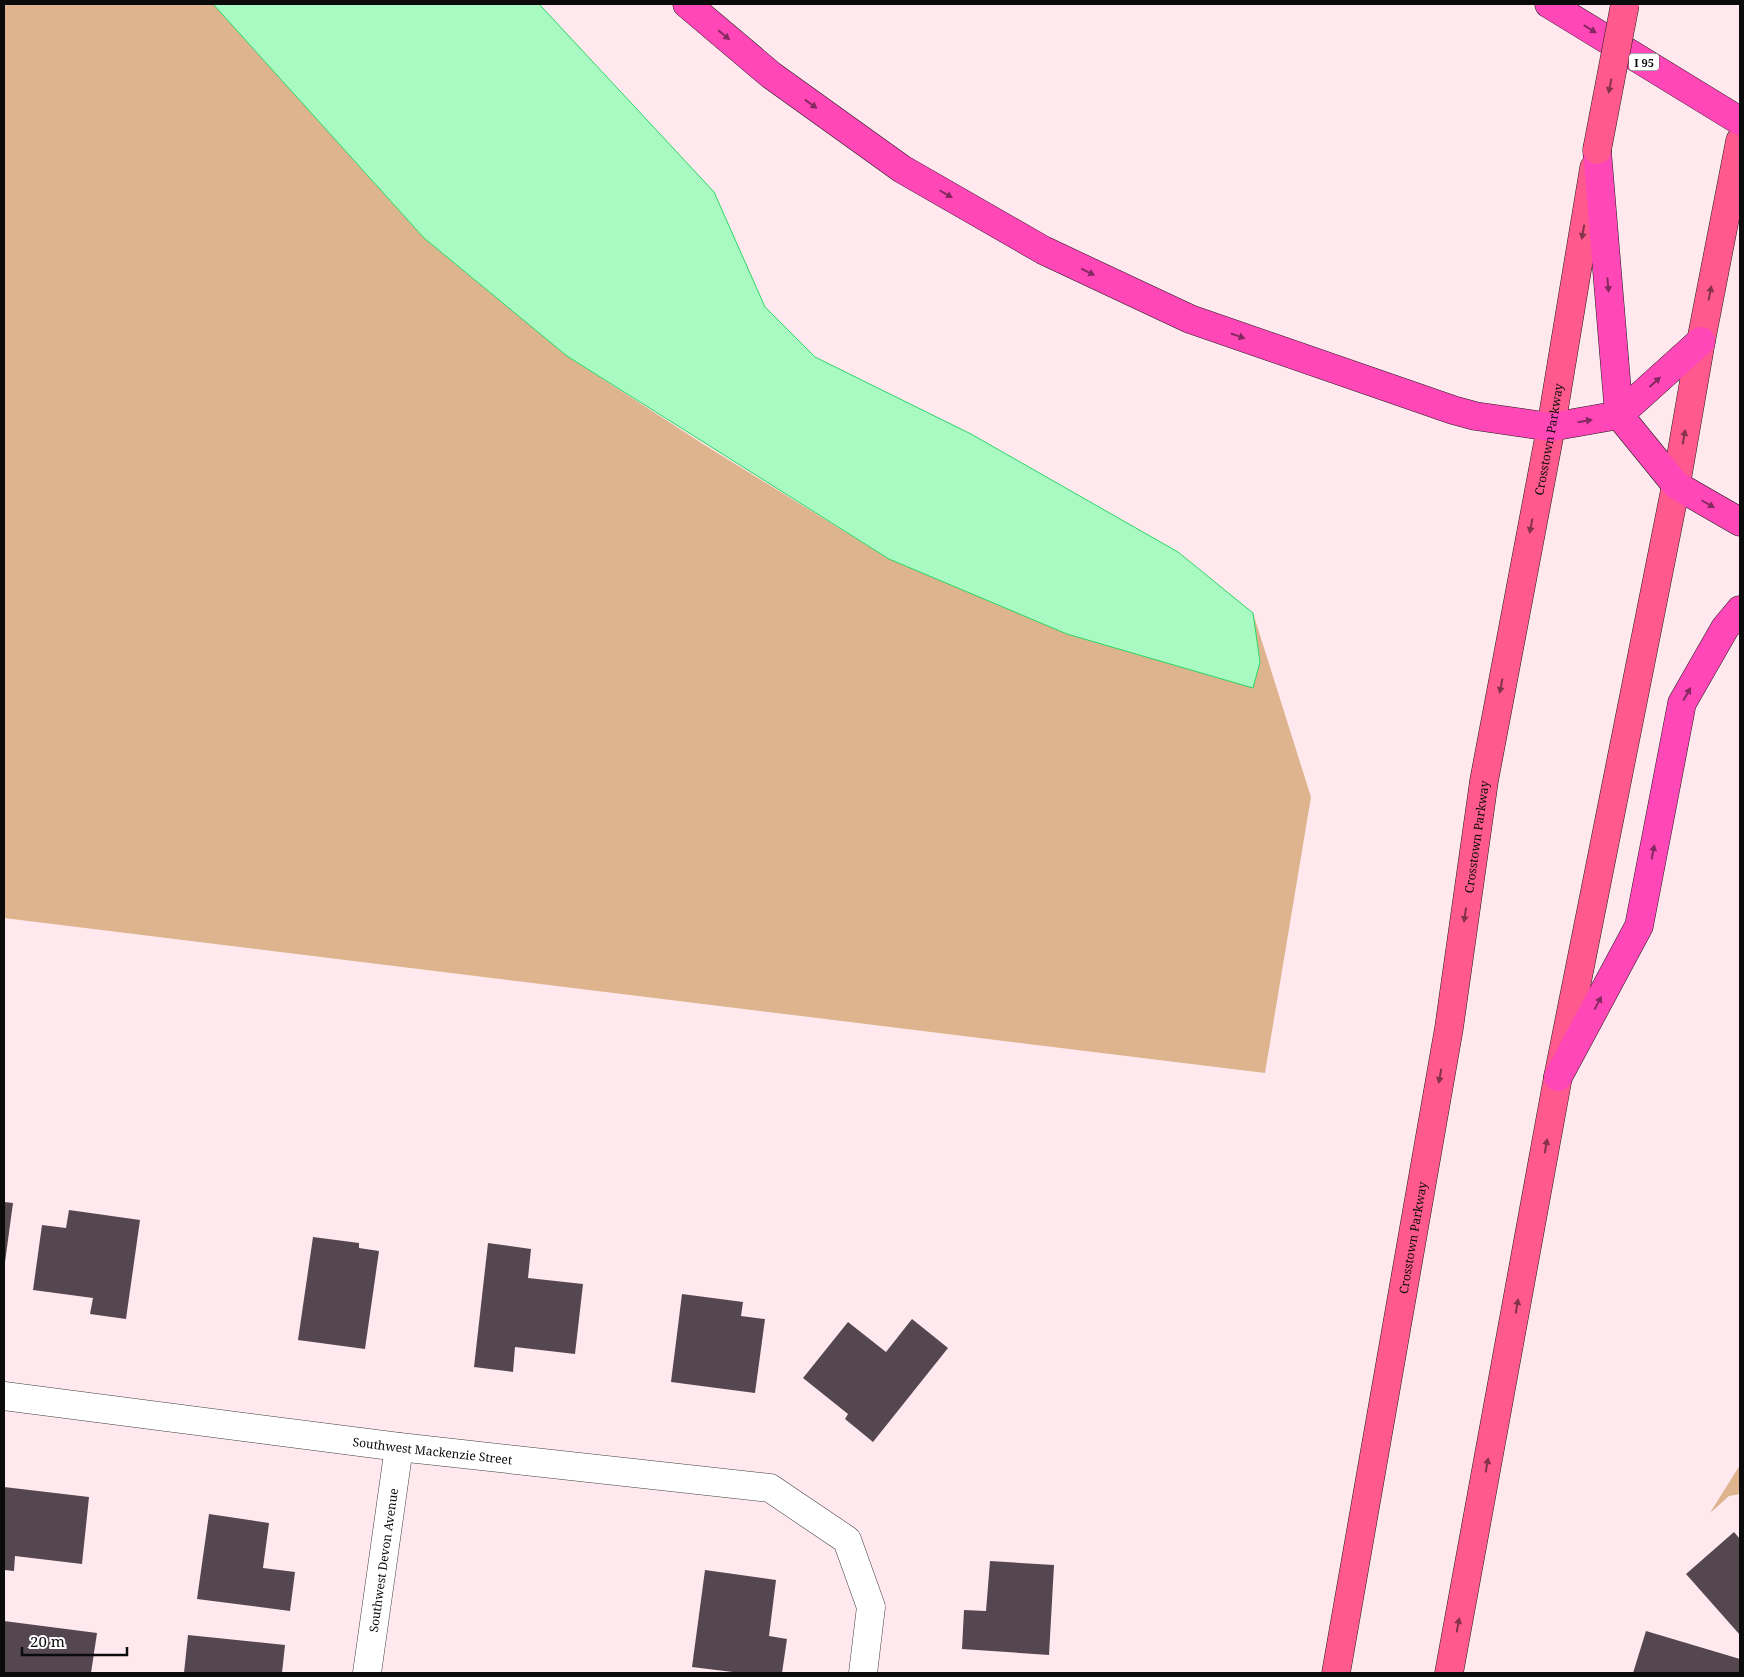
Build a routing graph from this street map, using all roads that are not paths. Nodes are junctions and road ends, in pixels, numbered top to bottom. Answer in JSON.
{"nodes":[{"id":1,"x":687,"y":4,"type":"edge"},
{"id":2,"x":1548,"y":4,"type":"edge"},
{"id":3,"x":1625,"y":4,"type":"edge"},
{"id":4,"x":1740,"y":121,"type":"edge"},
{"id":5,"x":1740,"y":141,"type":"edge"},
{"id":6,"x":1597,"y":150,"type":"junction"},
{"id":7,"x":1701,"y":341,"type":"junction"},
{"id":8,"x":1619,"y":415,"type":"junction"},
{"id":9,"x":1550,"y":427,"type":"junction"},
{"id":10,"x":1676,"y":486,"type":"junction"},
{"id":11,"x":1740,"y":522,"type":"edge"},
{"id":12,"x":1740,"y":610,"type":"edge"},
{"id":13,"x":1558,"y":1077,"type":"junction"},
{"id":14,"x":4,"y":1396,"type":"edge"},
{"id":15,"x":399,"y":1447,"type":"junction"},
{"id":16,"x":367,"y":1673,"type":"edge"},
{"id":17,"x":863,"y":1673,"type":"edge"},
{"id":18,"x":1336,"y":1673,"type":"edge"},
{"id":19,"x":1449,"y":1673,"type":"edge"}],
"edges":[{"from":1,"to":9,"type":"highway","one_way":true},
{"from":2,"to":4,"type":"highway","number":"I 95","one_way":true},
{"from":3,"to":6,"type":"main road","name":"Crosstown Parkway","one_way":true,"bridge":true},
{"from":7,"to":5,"type":"main road","one_way":true},
{"from":6,"to":8,"type":"highway","one_way":true},
{"from":6,"to":9,"type":"main road","name":"Crosstown Parkway","one_way":true},
{"from":8,"to":7,"type":"highway","one_way":true},
{"from":10,"to":7,"type":"main road","one_way":true},
{"from":9,"to":8,"type":"highway","one_way":true},
{"from":8,"to":10,"type":"highway"},
{"from":9,"to":18,"type":"main road","name":"Crosstown Parkway","one_way":true},
{"from":10,"to":11,"type":"highway","one_way":true},
{"from":10,"to":13,"type":"main road"},
{"from":13,"to":12,"type":"highway","one_way":true},
{"from":19,"to":13,"type":"main road","one_way":true},
{"from":14,"to":15,"type":"street","name":"Southwest Mackenzie Street"},
{"from":15,"to":16,"type":"street","name":"Southwest Devon Avenue"},
{"from":15,"to":17,"type":"street","name":"Southwest Mackenzie Street"}]}
